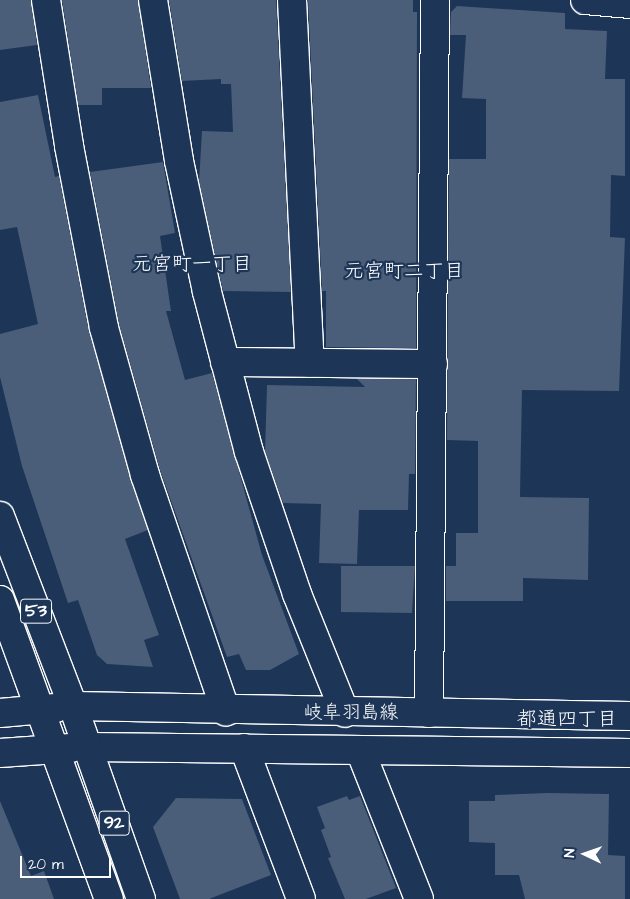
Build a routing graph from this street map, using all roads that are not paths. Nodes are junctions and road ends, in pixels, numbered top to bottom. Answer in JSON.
{"nodes":[{"id":1,"x":46,"y":0,"type":"edge"},
{"id":2,"x":153,"y":0,"type":"edge"},
{"id":3,"x":292,"y":0,"type":"edge"},
{"id":4,"x":435,"y":0,"type":"edge"},
{"id":5,"x":585,"y":0,"type":"edge"},
{"id":6,"x":630,"y":4,"type":"edge"},
{"id":7,"x":225,"y":362,"type":"junction"},
{"id":8,"x":310,"y":363,"type":"junction"},
{"id":9,"x":433,"y":364,"type":"junction"},
{"id":10,"x":0,"y":516,"type":"edge"},
{"id":11,"x":0,"y":600,"type":"edge"},
{"id":12,"x":73,"y":706,"type":"junction"},
{"id":13,"x":39,"y":710,"type":"junction"},
{"id":14,"x":226,"y":711,"type":"junction"},
{"id":15,"x":0,"y":712,"type":"edge"},
{"id":16,"x":345,"y":713,"type":"junction"},
{"id":17,"x":429,"y":713,"type":"junction"},
{"id":18,"x":630,"y":716,"type":"edge"},
{"id":19,"x":87,"y":747,"type":"junction"},
{"id":20,"x":244,"y":748,"type":"junction"},
{"id":21,"x":54,"y":750,"type":"junction"},
{"id":22,"x":360,"y":750,"type":"junction"},
{"id":23,"x":630,"y":753,"type":"edge"},
{"id":24,"x":0,"y":754,"type":"edge"},
{"id":25,"x":109,"y":899,"type":"edge"},
{"id":26,"x":141,"y":899,"type":"edge"},
{"id":27,"x":301,"y":899,"type":"edge"},
{"id":28,"x":419,"y":899,"type":"edge"}],
"edges":[{"from":1,"to":14,"type":"street"},
{"from":2,"to":7,"type":"street"},
{"from":3,"to":8,"type":"street"},
{"from":4,"to":9,"type":"street"},
{"from":5,"to":6,"type":"street"},
{"from":7,"to":8,"type":"street"},
{"from":7,"to":16,"type":"street"},
{"from":8,"to":9,"type":"street"},
{"from":9,"to":17,"type":"street"},
{"from":10,"to":12,"type":"street","number":"53"},
{"from":11,"to":13,"type":"street","number":"53"},
{"from":12,"to":13,"type":"street","name":"岐阜羽島線"},
{"from":12,"to":14,"type":"street","name":"岐阜羽島線"},
{"from":12,"to":19,"type":"street","number":"53"},
{"from":13,"to":15,"type":"street","name":"岐阜羽島線"},
{"from":13,"to":21,"type":"street","number":"92"},
{"from":14,"to":16,"type":"street","name":"岐阜羽島線"},
{"from":16,"to":17,"type":"street","name":"岐阜羽島線"},
{"from":17,"to":18,"type":"street","name":"岐阜羽島線"},
{"from":19,"to":20,"type":"street","name":"岐阜羽島線"},
{"from":19,"to":21,"type":"street","name":"岐阜羽島線"},
{"from":19,"to":26,"type":"street","number":"92"},
{"from":20,"to":22,"type":"street","name":"岐阜羽島線"},
{"from":20,"to":27,"type":"street"},
{"from":21,"to":24,"type":"street","name":"岐阜羽島線"},
{"from":21,"to":25,"type":"street","number":"92"},
{"from":22,"to":23,"type":"street","name":"岐阜羽島線"},
{"from":22,"to":28,"type":"street"}]}
